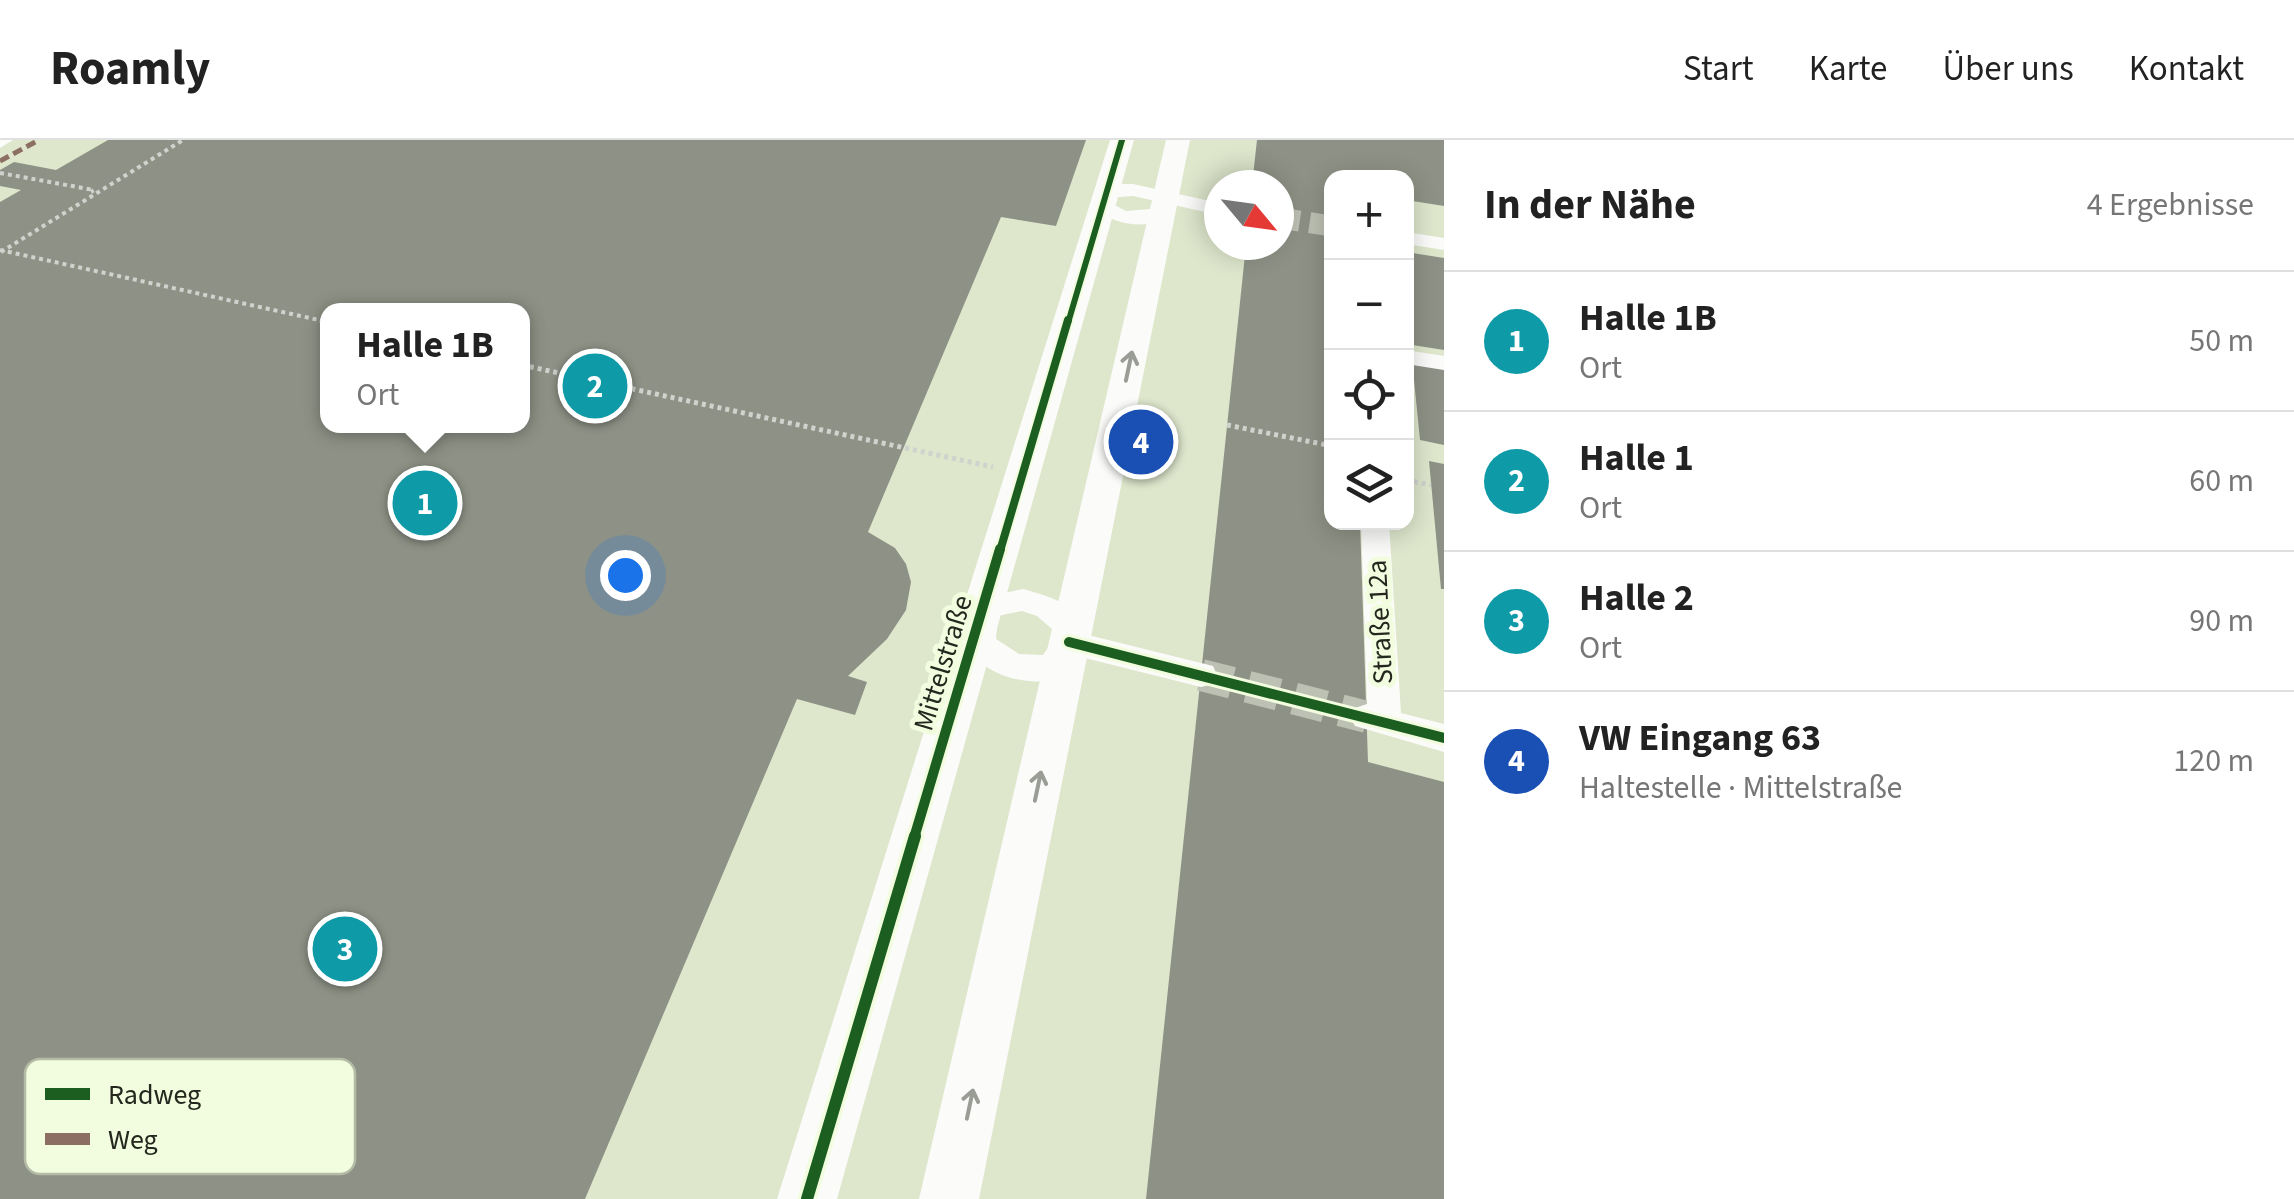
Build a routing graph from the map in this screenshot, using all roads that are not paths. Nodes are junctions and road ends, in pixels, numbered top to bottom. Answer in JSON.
{"nodes":[{"id":1,"x":1122,"y":140,"type":"edge"},
{"id":2,"x":1178,"y":140,"type":"edge"},
{"id":3,"x":1104,"y":198,"type":"junction"},
{"id":4,"x":1163,"y":207,"type":"junction"},
{"id":5,"x":1204,"y":208,"type":"edge"},
{"id":6,"x":1414,"y":239,"type":"edge"},
{"id":7,"x":1444,"y":244,"type":"edge"},
{"id":8,"x":1414,"y":358,"type":"edge"},
{"id":9,"x":1444,"y":363,"type":"edge"},
{"id":10,"x":1375,"y":530,"type":"edge"},
{"id":11,"x":979,"y":619,"type":"junction"},
{"id":12,"x":1069,"y":642,"type":"junction"},
{"id":13,"x":1201,"y":675,"type":"tunnel mouth"},
{"id":14,"x":1444,"y":738,"type":"edge"},
{"id":15,"x":806,"y":1199,"type":"edge"},
{"id":16,"x":949,"y":1199,"type":"edge"}],
"edges":[{"from":1,"to":3,"type":"street","name":"Mittelstraße"},
{"from":2,"to":4,"type":"street"},
{"from":3,"to":4,"type":"street"},
{"from":3,"to":11,"type":"street","name":"Mittelstraße"},
{"from":4,"to":5,"type":"street"},
{"from":12,"to":4,"type":"street","one_way":true},
{"from":6,"to":7,"type":"street"},
{"from":8,"to":9,"type":"street"},
{"from":10,"to":14,"type":"street","name":"Straße 12a"},
{"from":11,"to":12,"type":"street"},
{"from":11,"to":12,"type":"street"},
{"from":11,"to":15,"type":"street","name":"Mittelstraße"},
{"from":12,"to":13,"type":"street"},
{"from":16,"to":12,"type":"street","one_way":true}]}
